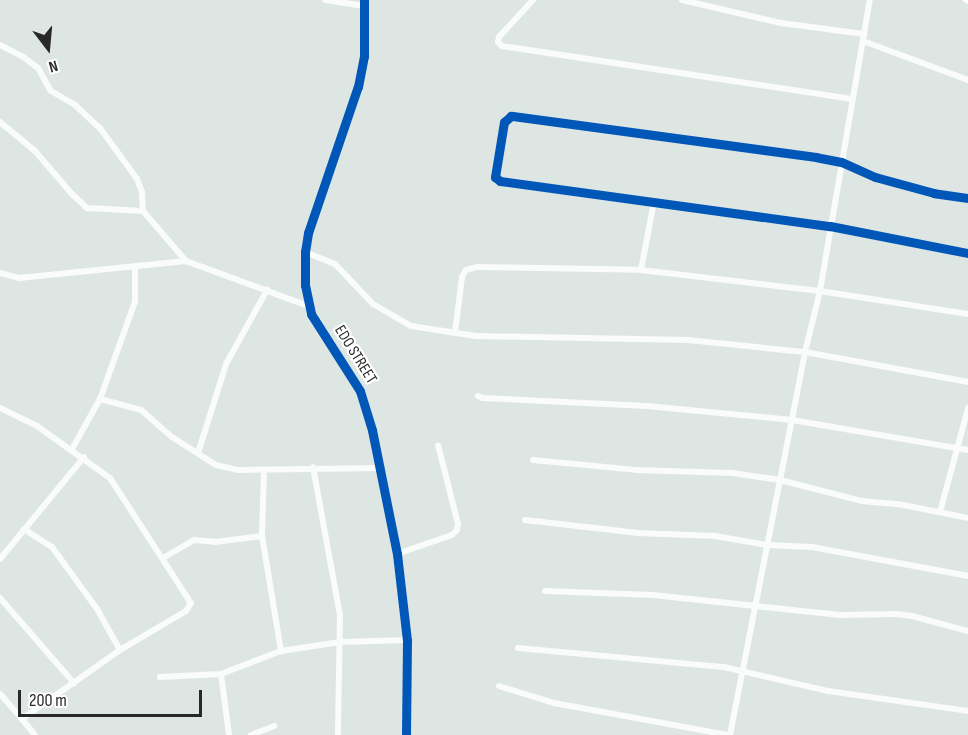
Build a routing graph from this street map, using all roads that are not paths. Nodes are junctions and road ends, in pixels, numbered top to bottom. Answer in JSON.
{"nodes":[{"id":1,"x":324,"y":0,"type":"edge"},
{"id":2,"x":533,"y":0,"type":"edge"},
{"id":3,"x":682,"y":0,"type":"edge"},
{"id":4,"x":870,"y":0,"type":"edge"},
{"id":5,"x":364,"y":3,"type":"edge"},
{"id":6,"x":864,"y":38,"type":"junction"},
{"id":7,"x":0,"y":45,"type":"edge"},
{"id":8,"x":968,"y":80,"type":"edge"},
{"id":9,"x":852,"y":99,"type":"junction"},
{"id":10,"x":0,"y":122,"type":"edge"},
{"id":11,"x":841,"y":162,"type":"junction"},
{"id":12,"x":968,"y":198,"type":"edge"},
{"id":13,"x":654,"y":201,"type":"junction"},
{"id":14,"x":143,"y":211,"type":"junction"},
{"id":15,"x":830,"y":226,"type":"junction"},
{"id":16,"x":305,"y":252,"type":"junction"},
{"id":17,"x":968,"y":253,"type":"edge"},
{"id":18,"x":186,"y":261,"type":"junction"},
{"id":19,"x":135,"y":267,"type":"junction"},
{"id":20,"x":640,"y":270,"type":"junction"},
{"id":21,"x":0,"y":273,"type":"edge"},
{"id":22,"x":267,"y":290,"type":"junction"},
{"id":23,"x":820,"y":291,"type":"junction"},
{"id":24,"x":308,"y":306,"type":"junction"},
{"id":25,"x":968,"y":315,"type":"edge"},
{"id":26,"x":455,"y":333,"type":"junction"},
{"id":27,"x":805,"y":352,"type":"junction"},
{"id":28,"x":968,"y":382,"type":"edge"},
{"id":29,"x":478,"y":396,"type":"dead end"},
{"id":30,"x":100,"y":399,"type":"junction"},
{"id":31,"x":0,"y":408,"type":"edge"},
{"id":32,"x":968,"y":408,"type":"edge"},
{"id":33,"x":792,"y":420,"type":"junction"},
{"id":34,"x":438,"y":445,"type":"dead end"},
{"id":35,"x":72,"y":449,"type":"junction"},
{"id":36,"x":958,"y":449,"type":"junction"},
{"id":37,"x":968,"y":450,"type":"edge"},
{"id":38,"x":198,"y":453,"type":"junction"},
{"id":39,"x":84,"y":457,"type":"junction"},
{"id":40,"x":533,"y":460,"type":"dead end"},
{"id":41,"x":313,"y":467,"type":"junction"},
{"id":42,"x":380,"y":468,"type":"junction"},
{"id":43,"x":264,"y":471,"type":"junction"},
{"id":44,"x":780,"y":480,"type":"junction"},
{"id":45,"x":940,"y":512,"type":"junction"},
{"id":46,"x":968,"y":518,"type":"edge"},
{"id":47,"x":525,"y":520,"type":"dead end"},
{"id":48,"x":24,"y":529,"type":"junction"},
{"id":49,"x":262,"y":536,"type":"junction"},
{"id":50,"x":767,"y":545,"type":"junction"},
{"id":51,"x":397,"y":554,"type":"junction"},
{"id":52,"x":163,"y":558,"type":"junction"},
{"id":53,"x":0,"y":559,"type":"edge"},
{"id":54,"x":968,"y":576,"type":"edge"},
{"id":55,"x":545,"y":591,"type":"dead end"},
{"id":56,"x":0,"y":598,"type":"edge"},
{"id":57,"x":755,"y":606,"type":"junction"},
{"id":58,"x":968,"y":632,"type":"edge"},
{"id":59,"x":407,"y":640,"type":"junction"},
{"id":60,"x":340,"y":642,"type":"junction"},
{"id":61,"x":518,"y":648,"type":"dead end"},
{"id":62,"x":120,"y":650,"type":"junction"},
{"id":63,"x":281,"y":651,"type":"junction"},
{"id":64,"x":742,"y":672,"type":"junction"},
{"id":65,"x":221,"y":674,"type":"junction"},
{"id":66,"x":160,"y":677,"type":"dead end"},
{"id":67,"x":74,"y":683,"type":"junction"},
{"id":68,"x":499,"y":686,"type":"dead end"},
{"id":69,"x":0,"y":694,"type":"edge"},
{"id":70,"x":968,"y":711,"type":"edge"},
{"id":71,"x":22,"y":719,"type":"junction"},
{"id":72,"x":274,"y":726,"type":"dead end"},
{"id":73,"x":35,"y":735,"type":"edge"},
{"id":74,"x":229,"y":735,"type":"edge"},
{"id":75,"x":252,"y":735,"type":"edge"},
{"id":76,"x":338,"y":735,"type":"edge"},
{"id":77,"x":406,"y":735,"type":"edge"},
{"id":78,"x":729,"y":735,"type":"edge"}],
"edges":[{"from":1,"to":5,"type":"street"},
{"from":2,"to":9,"type":"street"},
{"from":3,"to":6,"type":"street"},
{"from":4,"to":6,"type":"street"},
{"from":5,"to":16,"type":"street","name":"EDO STREET"},
{"from":6,"to":8,"type":"street"},
{"from":6,"to":9,"type":"street"},
{"from":7,"to":14,"type":"street"},
{"from":9,"to":11,"type":"street"},
{"from":10,"to":14,"type":"street"},
{"from":11,"to":12,"type":"street"},
{"from":11,"to":13,"type":"street"},
{"from":11,"to":15,"type":"street"},
{"from":13,"to":15,"type":"street"},
{"from":13,"to":20,"type":"street"},
{"from":14,"to":18,"type":"street"},
{"from":15,"to":17,"type":"street"},
{"from":15,"to":23,"type":"street"},
{"from":16,"to":24,"type":"street","name":"EDO STREET"},
{"from":16,"to":26,"type":"street"},
{"from":18,"to":19,"type":"street"},
{"from":18,"to":22,"type":"street"},
{"from":19,"to":21,"type":"street"},
{"from":19,"to":30,"type":"street"},
{"from":20,"to":23,"type":"street"},
{"from":20,"to":26,"type":"street"},
{"from":22,"to":24,"type":"street"},
{"from":22,"to":38,"type":"street"},
{"from":23,"to":25,"type":"street"},
{"from":23,"to":27,"type":"street"},
{"from":24,"to":42,"type":"street","name":"EDO STREET"},
{"from":26,"to":27,"type":"street"},
{"from":27,"to":28,"type":"street"},
{"from":27,"to":33,"type":"street"},
{"from":29,"to":33,"type":"street"},
{"from":30,"to":35,"type":"street"},
{"from":30,"to":38,"type":"street"},
{"from":31,"to":35,"type":"street"},
{"from":32,"to":36,"type":"street"},
{"from":33,"to":36,"type":"street"},
{"from":33,"to":44,"type":"street"},
{"from":34,"to":51,"type":"street"},
{"from":35,"to":39,"type":"street"},
{"from":36,"to":37,"type":"street"},
{"from":36,"to":45,"type":"street"},
{"from":38,"to":43,"type":"street"},
{"from":39,"to":48,"type":"street"},
{"from":39,"to":52,"type":"street"},
{"from":40,"to":44,"type":"street"},
{"from":41,"to":42,"type":"street"},
{"from":41,"to":43,"type":"street"},
{"from":41,"to":60,"type":"street"},
{"from":42,"to":51,"type":"street","name":"EDO STREET"},
{"from":43,"to":49,"type":"street"},
{"from":44,"to":45,"type":"street"},
{"from":44,"to":50,"type":"street"},
{"from":45,"to":46,"type":"street"},
{"from":47,"to":50,"type":"street"},
{"from":48,"to":53,"type":"street"},
{"from":48,"to":62,"type":"street"},
{"from":49,"to":52,"type":"street"},
{"from":49,"to":63,"type":"street"},
{"from":50,"to":54,"type":"street"},
{"from":50,"to":57,"type":"street"},
{"from":51,"to":59,"type":"street","name":"EDO STREET"},
{"from":52,"to":62,"type":"street"},
{"from":55,"to":57,"type":"street"},
{"from":56,"to":67,"type":"street"},
{"from":57,"to":58,"type":"street"},
{"from":57,"to":64,"type":"street"},
{"from":59,"to":60,"type":"street"},
{"from":59,"to":77,"type":"street","name":"EDO STREET"},
{"from":60,"to":63,"type":"street"},
{"from":60,"to":76,"type":"street"},
{"from":61,"to":64,"type":"street"},
{"from":62,"to":67,"type":"street"},
{"from":63,"to":65,"type":"street"},
{"from":64,"to":70,"type":"street"},
{"from":64,"to":78,"type":"street"},
{"from":65,"to":66,"type":"street"},
{"from":65,"to":74,"type":"street"},
{"from":67,"to":71,"type":"street"},
{"from":68,"to":78,"type":"street"},
{"from":69,"to":71,"type":"street"},
{"from":71,"to":73,"type":"street"},
{"from":72,"to":75,"type":"street"}]}
